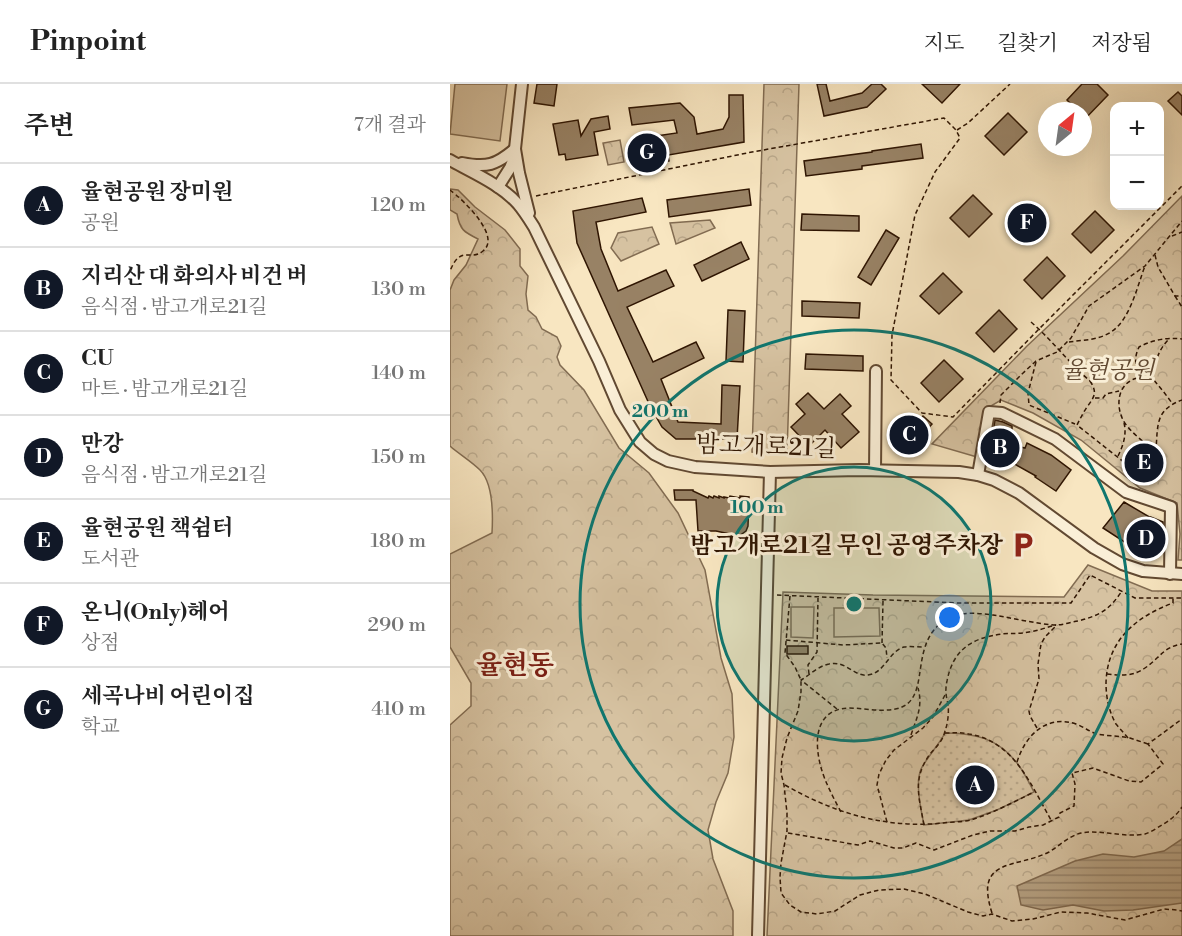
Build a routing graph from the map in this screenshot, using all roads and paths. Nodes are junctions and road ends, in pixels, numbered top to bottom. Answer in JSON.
{"nodes":[{"id":1,"x":522,"y":84,"type":"edge"},
{"id":2,"x":1010,"y":84,"type":"edge"},
{"id":3,"x":956,"y":130,"type":"junction"},
{"id":4,"x":515,"y":148,"type":"junction"},
{"id":5,"x":450,"y":160,"type":"edge"},
{"id":6,"x":1182,"y":186,"type":"edge"},
{"id":7,"x":498,"y":187,"type":"junction"},
{"id":8,"x":450,"y":190,"type":"edge"},
{"id":9,"x":535,"y":196,"type":"dead end"},
{"id":10,"x":1182,"y":221,"type":"edge"},
{"id":11,"x":534,"y":227,"type":"junction"},
{"id":12,"x":1182,"y":232,"type":"edge"},
{"id":13,"x":1169,"y":237,"type":"junction"},
{"id":14,"x":1155,"y":254,"type":"junction"},
{"id":15,"x":1145,"y":266,"type":"junction"},
{"id":16,"x":450,"y":271,"type":"edge"},
{"id":17,"x":1175,"y":296,"type":"junction"},
{"id":18,"x":1182,"y":296,"type":"edge"},
{"id":19,"x":1182,"y":307,"type":"edge"},
{"id":20,"x":1031,"y":322,"type":"dead end"},
{"id":21,"x":1039,"y":329,"type":"junction"},
{"id":22,"x":1169,"y":339,"type":"junction"},
{"id":23,"x":1182,"y":339,"type":"edge"},
{"id":24,"x":1067,"y":342,"type":"junction"},
{"id":25,"x":1059,"y":350,"type":"junction"},
{"id":26,"x":1036,"y":361,"type":"junction"},
{"id":27,"x":876,"y":371,"type":"dead end"},
{"id":28,"x":1101,"y":375,"type":"dead end"},
{"id":29,"x":1141,"y":378,"type":"junction"},
{"id":30,"x":1153,"y":379,"type":"junction"},
{"id":31,"x":1090,"y":381,"type":"junction"},
{"id":32,"x":1120,"y":390,"type":"junction"},
{"id":33,"x":1094,"y":398,"type":"junction"},
{"id":34,"x":1182,"y":400,"type":"edge"},
{"id":35,"x":1172,"y":404,"type":"junction"},
{"id":36,"x":998,"y":412,"type":"junction"},
{"id":37,"x":1124,"y":422,"type":"junction"},
{"id":38,"x":1077,"y":425,"type":"junction"},
{"id":39,"x":1156,"y":449,"type":"junction"},
{"id":40,"x":1118,"y":457,"type":"junction"},
{"id":41,"x":875,"y":470,"type":"junction"},
{"id":42,"x":770,"y":472,"type":"junction"},
{"id":43,"x":978,"y":475,"type":"junction"},
{"id":44,"x":1170,"y":574,"type":"junction"},
{"id":45,"x":1182,"y":574,"type":"edge"},
{"id":46,"x":1122,"y":591,"type":"junction"},
{"id":47,"x":767,"y":595,"type":"junction"},
{"id":48,"x":790,"y":596,"type":"junction"},
{"id":49,"x":818,"y":597,"type":"junction"},
{"id":50,"x":1173,"y":598,"type":"junction"},
{"id":51,"x":1182,"y":598,"type":"edge"},
{"id":52,"x":883,"y":600,"type":"junction"},
{"id":53,"x":1057,"y":625,"type":"junction"},
{"id":54,"x":785,"y":640,"type":"junction"},
{"id":55,"x":817,"y":643,"type":"junction"},
{"id":56,"x":882,"y":643,"type":"junction"},
{"id":57,"x":1182,"y":644,"type":"edge"},
{"id":58,"x":924,"y":647,"type":"junction"},
{"id":59,"x":888,"y":660,"type":"junction"},
{"id":60,"x":1106,"y":674,"type":"junction"},
{"id":61,"x":809,"y":675,"type":"junction"},
{"id":62,"x":801,"y":680,"type":"junction"},
{"id":63,"x":918,"y":685,"type":"junction"},
{"id":64,"x":945,"y":694,"type":"junction"},
{"id":65,"x":837,"y":710,"type":"junction"},
{"id":66,"x":1182,"y":719,"type":"edge"},
{"id":67,"x":1038,"y":729,"type":"junction"},
{"id":68,"x":945,"y":733,"type":"junction"},
{"id":69,"x":911,"y":736,"type":"junction"},
{"id":70,"x":1128,"y":738,"type":"junction"},
{"id":71,"x":1148,"y":744,"type":"junction"},
{"id":72,"x":1017,"y":762,"type":"junction"},
{"id":73,"x":784,"y":785,"type":"junction"},
{"id":74,"x":1034,"y":792,"type":"junction"},
{"id":75,"x":1182,"y":807,"type":"edge"},
{"id":76,"x":841,"y":812,"type":"junction"},
{"id":77,"x":1051,"y":821,"type":"junction"},
{"id":78,"x":887,"y":822,"type":"junction"},
{"id":79,"x":924,"y":825,"type":"junction"},
{"id":80,"x":787,"y":832,"type":"junction"},
{"id":81,"x":1182,"y":911,"type":"edge"},
{"id":82,"x":992,"y":914,"type":"junction"},
{"id":83,"x":758,"y":936,"type":"edge"}],
"edges":[{"from":1,"to":4,"type":"street"},
{"from":2,"to":3,"type":"path"},
{"from":3,"to":9,"type":"path"},
{"from":3,"to":21,"type":"path"},
{"from":4,"to":5,"type":"street"},
{"from":4,"to":7,"type":"street"},
{"from":4,"to":11,"type":"street"},
{"from":5,"to":7,"type":"street","name":"밤고개로21길"},
{"from":6,"to":21,"type":"path"},
{"from":7,"to":11,"type":"street","name":"밤고개로21길"},
{"from":8,"to":16,"type":"path"},
{"from":10,"to":13,"type":"path"},
{"from":11,"to":42,"type":"street","name":"밤고개로21길"},
{"from":12,"to":13,"type":"path"},
{"from":13,"to":14,"type":"path"},
{"from":14,"to":15,"type":"path"},
{"from":14,"to":17,"type":"path"},
{"from":15,"to":24,"type":"path"},
{"from":15,"to":24,"type":"path"},
{"from":17,"to":18,"type":"path"},
{"from":17,"to":19,"type":"path"},
{"from":20,"to":21,"type":"path"},
{"from":21,"to":25,"type":"path"},
{"from":22,"to":23,"type":"path"},
{"from":22,"to":29,"type":"path"},
{"from":22,"to":30,"type":"path"},
{"from":24,"to":25,"type":"path"},
{"from":25,"to":26,"type":"path"},
{"from":25,"to":31,"type":"path"},
{"from":26,"to":36,"type":"path"},
{"from":26,"to":38,"type":"path"},
{"from":27,"to":41,"type":"street"},
{"from":28,"to":31,"type":"path"},
{"from":29,"to":30,"type":"path"},
{"from":29,"to":32,"type":"path"},
{"from":30,"to":35,"type":"path"},
{"from":31,"to":33,"type":"path"},
{"from":32,"to":33,"type":"path"},
{"from":32,"to":37,"type":"path"},
{"from":33,"to":38,"type":"path"},
{"from":34,"to":35,"type":"path"},
{"from":35,"to":39,"type":"path"},
{"from":36,"to":43,"type":"street"},
{"from":36,"to":44,"type":"street"},
{"from":37,"to":39,"type":"path"},
{"from":37,"to":40,"type":"path"},
{"from":38,"to":40,"type":"path"},
{"from":39,"to":40,"type":"path"},
{"from":41,"to":42,"type":"street","name":"밤고개로21길"},
{"from":41,"to":43,"type":"street","name":"밤고개로21길"},
{"from":42,"to":47,"type":"street"},
{"from":43,"to":44,"type":"street","name":"밤고개로21길"},
{"from":44,"to":45,"type":"street","name":"밤고개로21길"},
{"from":46,"to":50,"type":"path"},
{"from":46,"to":52,"type":"path"},
{"from":46,"to":53,"type":"path"},
{"from":47,"to":48,"type":"path"},
{"from":47,"to":83,"type":"street"},
{"from":48,"to":49,"type":"path"},
{"from":48,"to":54,"type":"path"},
{"from":49,"to":52,"type":"path"},
{"from":49,"to":55,"type":"path"},
{"from":50,"to":51,"type":"path"},
{"from":50,"to":60,"type":"path"},
{"from":52,"to":56,"type":"path"},
{"from":53,"to":58,"type":"path"},
{"from":53,"to":64,"type":"path"},
{"from":53,"to":67,"type":"path"},
{"from":54,"to":55,"type":"path"},
{"from":54,"to":62,"type":"path"},
{"from":55,"to":56,"type":"path"},
{"from":55,"to":61,"type":"path"},
{"from":56,"to":59,"type":"path"},
{"from":57,"to":60,"type":"path"},
{"from":58,"to":59,"type":"path"},
{"from":58,"to":63,"type":"path"},
{"from":59,"to":61,"type":"path"},
{"from":60,"to":70,"type":"path"},
{"from":61,"to":62,"type":"path"},
{"from":62,"to":65,"type":"path"},
{"from":62,"to":73,"type":"path"},
{"from":63,"to":65,"type":"path"},
{"from":63,"to":69,"type":"path"},
{"from":64,"to":68,"type":"path"},
{"from":64,"to":69,"type":"path"},
{"from":65,"to":76,"type":"path"},
{"from":66,"to":71,"type":"path"},
{"from":67,"to":70,"type":"path"},
{"from":67,"to":72,"type":"path"},
{"from":68,"to":72,"type":"path"},
{"from":68,"to":79,"type":"path"},
{"from":69,"to":78,"type":"path"},
{"from":70,"to":71,"type":"path"},
{"from":71,"to":77,"type":"path"},
{"from":72,"to":74,"type":"path"},
{"from":73,"to":76,"type":"path"},
{"from":73,"to":80,"type":"path"},
{"from":74,"to":77,"type":"path"},
{"from":74,"to":79,"type":"path"},
{"from":75,"to":82,"type":"path"},
{"from":76,"to":78,"type":"path"},
{"from":77,"to":80,"type":"path"},
{"from":78,"to":79,"type":"path"},
{"from":80,"to":82,"type":"path"},
{"from":81,"to":82,"type":"path"}]}
